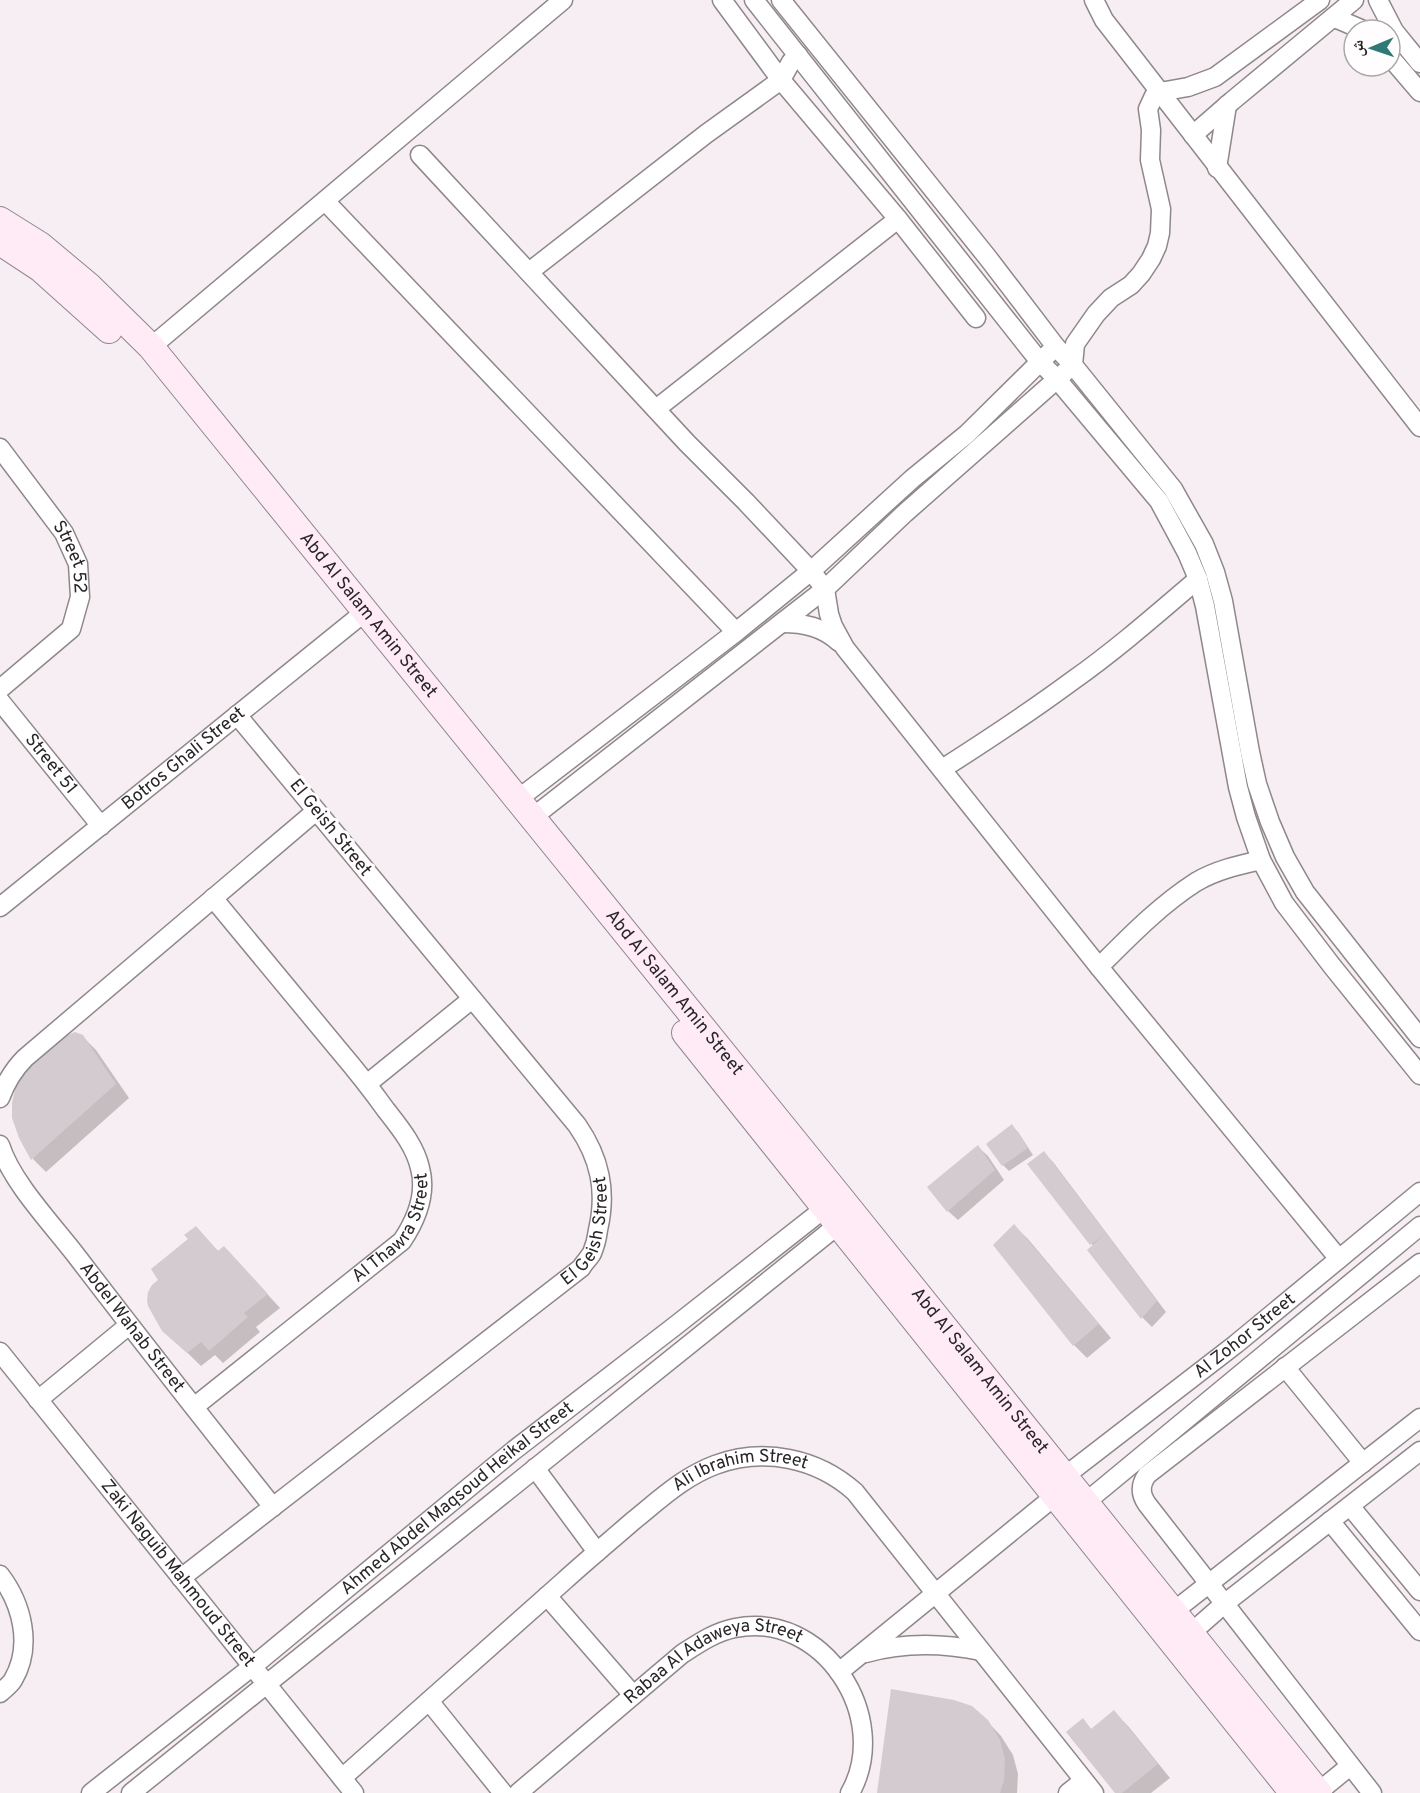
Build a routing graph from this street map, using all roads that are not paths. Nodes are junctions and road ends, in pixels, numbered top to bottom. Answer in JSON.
{"nodes":[{"id":1,"x":563,"y":0,"type":"edge"},
{"id":2,"x":723,"y":0,"type":"edge"},
{"id":3,"x":754,"y":0,"type":"edge"},
{"id":4,"x":782,"y":0,"type":"edge"},
{"id":5,"x":1094,"y":0,"type":"edge"},
{"id":6,"x":1320,"y":0,"type":"edge"},
{"id":7,"x":1354,"y":0,"type":"edge"},
{"id":8,"x":1378,"y":0,"type":"edge"},
{"id":9,"x":1335,"y":18,"type":"junction"},
{"id":10,"x":1342,"y":20,"type":"edge"},
{"id":11,"x":798,"y":55,"type":"junction"},
{"id":12,"x":1420,"y":63,"type":"edge"},
{"id":13,"x":811,"y":71,"type":"junction"},
{"id":14,"x":1402,"y":71,"type":"edge"},
{"id":15,"x":781,"y":80,"type":"junction"},
{"id":16,"x":1160,"y":92,"type":"junction"},
{"id":17,"x":1420,"y":92,"type":"edge"},
{"id":18,"x":1227,"y":105,"type":"junction"},
{"id":19,"x":1193,"y":135,"type":"junction"},
{"id":20,"x":420,"y":155,"type":"dead end"},
{"id":21,"x":1217,"y":168,"type":"junction"},
{"id":22,"x":325,"y":201,"type":"junction"},
{"id":23,"x":898,"y":219,"type":"junction"},
{"id":24,"x":0,"y":220,"type":"edge"},
{"id":25,"x":0,"y":242,"type":"edge"},
{"id":26,"x":529,"y":272,"type":"junction"},
{"id":27,"x":976,"y":318,"type":"dead end"},
{"id":28,"x":1075,"y":344,"type":"junction"},
{"id":29,"x":151,"y":347,"type":"junction"},
{"id":30,"x":1056,"y":347,"type":"junction"},
{"id":31,"x":1040,"y":362,"type":"junction"},
{"id":32,"x":1073,"y":365,"type":"junction"},
{"id":33,"x":1056,"y":378,"type":"junction"},
{"id":34,"x":656,"y":409,"type":"junction"},
{"id":35,"x":1420,"y":427,"type":"edge"},
{"id":36,"x":0,"y":448,"type":"edge"},
{"id":37,"x":811,"y":571,"type":"junction"},
{"id":38,"x":1198,"y":579,"type":"junction"},
{"id":39,"x":825,"y":589,"type":"junction"},
{"id":40,"x":360,"y":616,"type":"junction"},
{"id":41,"x":782,"y":623,"type":"junction"},
{"id":42,"x":736,"y":632,"type":"junction"},
{"id":43,"x":845,"y":648,"type":"junction"},
{"id":44,"x":0,"y":689,"type":"edge"},
{"id":45,"x":0,"y":702,"type":"edge"},
{"id":46,"x":237,"y":715,"type":"junction"},
{"id":47,"x":942,"y":769,"type":"junction"},
{"id":48,"x":525,"y":808,"type":"junction"},
{"id":49,"x":316,"y":811,"type":"junction"},
{"id":50,"x":100,"y":826,"type":"junction"},
{"id":51,"x":1261,"y":860,"type":"junction"},
{"id":52,"x":213,"y":898,"type":"junction"},
{"id":53,"x":0,"y":907,"type":"edge"},
{"id":54,"x":1099,"y":967,"type":"junction"},
{"id":55,"x":472,"y":999,"type":"junction"},
{"id":56,"x":1420,"y":1038,"type":"edge"},
{"id":57,"x":1420,"y":1075,"type":"edge"},
{"id":58,"x":367,"y":1084,"type":"junction"},
{"id":59,"x":0,"y":1098,"type":"edge"},
{"id":60,"x":0,"y":1145,"type":"edge"},
{"id":61,"x":1420,"y":1192,"type":"edge"},
{"id":62,"x":839,"y":1210,"type":"junction"},
{"id":63,"x":1420,"y":1226,"type":"edge"},
{"id":64,"x":1339,"y":1259,"type":"junction"},
{"id":65,"x":1420,"y":1263,"type":"edge"},
{"id":66,"x":129,"y":1325,"type":"junction"},
{"id":67,"x":0,"y":1352,"type":"edge"},
{"id":68,"x":1285,"y":1368,"type":"junction"},
{"id":69,"x":38,"y":1400,"type":"junction"},
{"id":70,"x":194,"y":1407,"type":"junction"},
{"id":71,"x":1417,"y":1426,"type":"edge"},
{"id":72,"x":1420,"y":1451,"type":"edge"},
{"id":73,"x":1363,"y":1462,"type":"junction"},
{"id":74,"x":535,"y":1468,"type":"junction"},
{"id":75,"x":1060,"y":1486,"type":"junction"},
{"id":76,"x":1086,"y":1502,"type":"junction"},
{"id":77,"x":1350,"y":1506,"type":"junction"},
{"id":78,"x":273,"y":1507,"type":"junction"},
{"id":79,"x":1330,"y":1521,"type":"junction"},
{"id":80,"x":597,"y":1552,"type":"junction"},
{"id":81,"x":0,"y":1575,"type":"edge"},
{"id":82,"x":1407,"y":1575,"type":"junction"},
{"id":83,"x":181,"y":1578,"type":"junction"},
{"id":84,"x":1208,"y":1584,"type":"junction"},
{"id":85,"x":1387,"y":1591,"type":"junction"},
{"id":86,"x":1420,"y":1591,"type":"edge"},
{"id":87,"x":937,"y":1594,"type":"junction"},
{"id":88,"x":547,"y":1596,"type":"junction"},
{"id":89,"x":1224,"y":1604,"type":"junction"},
{"id":90,"x":1174,"y":1611,"type":"junction"},
{"id":91,"x":1420,"y":1631,"type":"edge"},
{"id":92,"x":1191,"y":1633,"type":"junction"},
{"id":93,"x":981,"y":1651,"type":"junction"},
{"id":94,"x":862,"y":1655,"type":"junction"},
{"id":95,"x":253,"y":1666,"type":"junction"},
{"id":96,"x":839,"y":1672,"type":"junction"},
{"id":97,"x":267,"y":1684,"type":"junction"},
{"id":98,"x":0,"y":1693,"type":"edge"},
{"id":99,"x":633,"y":1695,"type":"junction"},
{"id":100,"x":429,"y":1701,"type":"junction"},
{"id":101,"x":1350,"y":1766,"type":"junction"},
{"id":102,"x":342,"y":1778,"type":"junction"},
{"id":103,"x":1089,"y":1787,"type":"edge"},
{"id":104,"x":91,"y":1793,"type":"edge"},
{"id":105,"x":131,"y":1793,"type":"edge"},
{"id":106,"x":354,"y":1793,"type":"edge"},
{"id":107,"x":503,"y":1793,"type":"edge"},
{"id":108,"x":518,"y":1793,"type":"edge"},
{"id":109,"x":850,"y":1793,"type":"edge"},
{"id":110,"x":1068,"y":1793,"type":"edge"},
{"id":111,"x":1293,"y":1793,"type":"edge"},
{"id":112,"x":1318,"y":1793,"type":"edge"},
{"id":113,"x":1372,"y":1793,"type":"edge"}],
"edges":[{"from":1,"to":22,"type":"street"},
{"from":2,"to":15,"type":"street"},
{"from":3,"to":11,"type":"street"},
{"from":4,"to":30,"type":"street"},
{"from":5,"to":16,"type":"street"},
{"from":6,"to":16,"type":"street"},
{"from":7,"to":9,"type":"street"},
{"from":8,"to":12,"type":"street"},
{"from":9,"to":10,"type":"street"},
{"from":9,"to":18,"type":"street"},
{"from":11,"to":13,"type":"street"},
{"from":11,"to":15,"type":"street"},
{"from":13,"to":15,"type":"street"},
{"from":13,"to":31,"type":"street"},
{"from":14,"to":17,"type":"street"},
{"from":15,"to":23,"type":"street"},
{"from":15,"to":26,"type":"street"},
{"from":16,"to":19,"type":"street"},
{"from":16,"to":28,"type":"street"},
{"from":18,"to":19,"type":"street"},
{"from":18,"to":21,"type":"street"},
{"from":19,"to":21,"type":"street"},
{"from":20,"to":26,"type":"street"},
{"from":21,"to":35,"type":"street"},
{"from":22,"to":29,"type":"street"},
{"from":22,"to":42,"type":"street"},
{"from":23,"to":27,"type":"street"},
{"from":23,"to":34,"type":"street"},
{"from":24,"to":29,"type":"street","name":"Abd Al Salam Amin Street"},
{"from":25,"to":40,"type":"street","name":"Abd Al Salam Amin Street"},
{"from":26,"to":34,"type":"street"},
{"from":28,"to":30,"type":"street"},
{"from":28,"to":32,"type":"street"},
{"from":29,"to":40,"type":"street","name":"Abd Al Salam Amin Street"},
{"from":30,"to":31,"type":"street"},
{"from":30,"to":32,"type":"street"},
{"from":31,"to":33,"type":"street"},
{"from":31,"to":37,"type":"street"},
{"from":32,"to":33,"type":"street"},
{"from":32,"to":56,"type":"street"},
{"from":33,"to":38,"type":"street"},
{"from":33,"to":39,"type":"street"},
{"from":34,"to":37,"type":"street"},
{"from":36,"to":44,"type":"street","name":"Street 52"},
{"from":37,"to":39,"type":"street"},
{"from":37,"to":42,"type":"street"},
{"from":38,"to":47,"type":"street"},
{"from":38,"to":51,"type":"street"},
{"from":39,"to":41,"type":"street"},
{"from":39,"to":43,"type":"street"},
{"from":40,"to":46,"type":"street","name":"Botros Ghali Street"},
{"from":40,"to":48,"type":"street","name":"Abd Al Salam Amin Street"},
{"from":40,"to":62,"type":"street","name":"Abd Al Salam Amin Street"},
{"from":41,"to":43,"type":"street"},
{"from":41,"to":48,"type":"street"},
{"from":42,"to":48,"type":"street"},
{"from":43,"to":47,"type":"street"},
{"from":45,"to":50,"type":"street","name":"Street 51"},
{"from":46,"to":49,"type":"street","name":"El Geish Street"},
{"from":46,"to":50,"type":"street","name":"Botros Ghali Street"},
{"from":47,"to":54,"type":"street"},
{"from":48,"to":62,"type":"street","name":"Abd Al Salam Amin Street"},
{"from":49,"to":52,"type":"street"},
{"from":49,"to":55,"type":"street","name":"El Geish Street"},
{"from":50,"to":53,"type":"street","name":"Botros Ghali Street"},
{"from":51,"to":54,"type":"street"},
{"from":51,"to":57,"type":"street"},
{"from":52,"to":58,"type":"street","name":"Al Thawra Street"},
{"from":52,"to":59,"type":"street"},
{"from":54,"to":64,"type":"street"},
{"from":55,"to":58,"type":"street"},
{"from":55,"to":78,"type":"street","name":"El Geish Street"},
{"from":58,"to":70,"type":"street","name":"Al Thawra Street"},
{"from":60,"to":66,"type":"street","name":"Abdel Wahab Street"},
{"from":61,"to":64,"type":"street","name":"Al Zohor Street"},
{"from":62,"to":74,"type":"street","name":"Ahmed Abdel Maqsoud Heikal Street"},
{"from":62,"to":75,"type":"street","name":"Abd Al Salam Amin Street"},
{"from":62,"to":95,"type":"street","name":"Ahmed Abdel Maqsoud Heikal Street"},
{"from":63,"to":76,"type":"street","name":"Al Zohor Street"},
{"from":64,"to":75,"type":"street","name":"Al Zohor Street"},
{"from":65,"to":68,"type":"street"},
{"from":66,"to":69,"type":"street"},
{"from":66,"to":70,"type":"street","name":"Abdel Wahab Street"},
{"from":67,"to":69,"type":"street","name":"Zaki Naguib Mahmoud Street"},
{"from":68,"to":73,"type":"street"},
{"from":68,"to":84,"type":"street"},
{"from":69,"to":83,"type":"street","name":"Zaki Naguib Mahmoud Street"},
{"from":70,"to":78,"type":"street","name":"Abdel Wahab Street"},
{"from":71,"to":73,"type":"street"},
{"from":72,"to":77,"type":"street"},
{"from":73,"to":84,"type":"street"},
{"from":74,"to":80,"type":"street"},
{"from":74,"to":97,"type":"street","name":"Ahmed Abdel Maqsoud Heikal Street"},
{"from":75,"to":76,"type":"street","name":"Abd Al Salam Amin Street"},
{"from":75,"to":87,"type":"street","name":"Al Zohor Street"},
{"from":75,"to":111,"type":"street","name":"Abd Al Salam Amin Street"},
{"from":76,"to":90,"type":"street","name":"Abd Al Salam Amin Street"},
{"from":77,"to":79,"type":"street"},
{"from":77,"to":82,"type":"street"},
{"from":78,"to":83,"type":"street","name":"El Geish Street"},
{"from":79,"to":85,"type":"street"},
{"from":79,"to":89,"type":"street"},
{"from":80,"to":87,"type":"street","name":"Ali Ibrahim Street"},
{"from":80,"to":88,"type":"street","name":"Ali Ibrahim Street"},
{"from":81,"to":98,"type":"street"},
{"from":82,"to":85,"type":"street"},
{"from":82,"to":86,"type":"street"},
{"from":83,"to":95,"type":"street","name":"Zaki Naguib Mahmoud Street"},
{"from":84,"to":89,"type":"street"},
{"from":84,"to":90,"type":"street"},
{"from":85,"to":91,"type":"street"},
{"from":87,"to":93,"type":"street","name":"Ali Ibrahim Street"},
{"from":87,"to":94,"type":"street","name":"Al Zohor Street"},
{"from":88,"to":99,"type":"street"},
{"from":88,"to":100,"type":"street","name":"Ali Ibrahim Street"},
{"from":89,"to":92,"type":"street"},
{"from":89,"to":101,"type":"street"},
{"from":90,"to":92,"type":"street","name":"Abd Al Salam Amin Street"},
{"from":92,"to":112,"type":"street","name":"Abd Al Salam Amin Street"},
{"from":93,"to":94,"type":"street"},
{"from":93,"to":103,"type":"street","name":"Ali Ibrahim Street"},
{"from":94,"to":96,"type":"street","name":"Al Zohor Street"},
{"from":95,"to":97,"type":"street","name":"Zaki Naguib Mahmoud Street"},
{"from":95,"to":104,"type":"street","name":"Ahmed Abdel Maqsoud Heikal Street"},
{"from":96,"to":99,"type":"street","name":"Rabaa Al Adaweya Street"},
{"from":96,"to":109,"type":"street","name":"Rabaa Al Adaweya Street"},
{"from":97,"to":102,"type":"street","name":"Zaki Naguib Mahmoud Street"},
{"from":97,"to":105,"type":"street","name":"Ahmed Abdel Maqsoud Heikal Street"},
{"from":99,"to":108,"type":"street","name":"Rabaa Al Adaweya Street"},
{"from":100,"to":102,"type":"street","name":"Ali Ibrahim Street"},
{"from":100,"to":107,"type":"street"},
{"from":101,"to":112,"type":"street"},
{"from":101,"to":113,"type":"street"},
{"from":102,"to":106,"type":"street","name":"Zaki Naguib Mahmoud Street"},
{"from":103,"to":110,"type":"street"}]}
